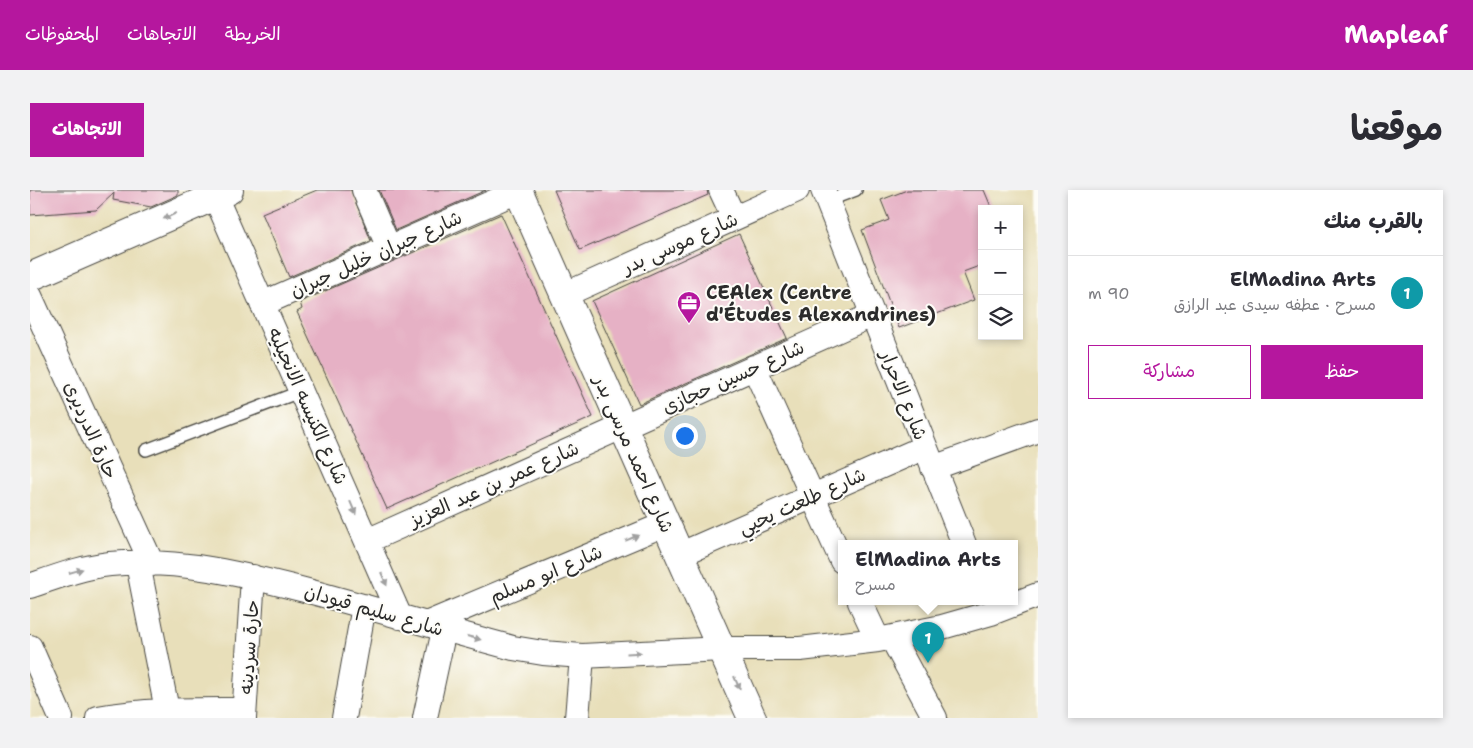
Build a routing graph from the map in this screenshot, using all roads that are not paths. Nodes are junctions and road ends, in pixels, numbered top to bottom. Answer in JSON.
{"nodes":[{"id":1,"x":364,"y":190,"type":"edge"},
{"id":2,"x":721,"y":190,"type":"edge"},
{"id":3,"x":797,"y":190,"type":"edge"},
{"id":4,"x":856,"y":190,"type":"edge"},
{"id":5,"x":518,"y":191,"type":"edge"},
{"id":6,"x":216,"y":192,"type":"edge"},
{"id":7,"x":825,"y":195,"type":"edge"},
{"id":8,"x":734,"y":218,"type":"junction"},
{"id":9,"x":389,"y":248,"type":"junction"},
{"id":10,"x":30,"y":277,"type":"edge"},
{"id":11,"x":564,"y":295,"type":"junction"},
{"id":12,"x":30,"y":296,"type":"edge"},
{"id":13,"x":262,"y":304,"type":"junction"},
{"id":14,"x":872,"y":315,"type":"junction"},
{"id":15,"x":754,"y":367,"type":"junction"},
{"id":16,"x":302,"y":391,"type":"junction"},
{"id":17,"x":622,"y":426,"type":"junction"},
{"id":18,"x":1038,"y":430,"type":"edge"},
{"id":19,"x":146,"y":450,"type":"dead end"},
{"id":20,"x":929,"y":458,"type":"junction"},
{"id":21,"x":812,"y":497,"type":"junction"},
{"id":22,"x":665,"y":524,"type":"junction"},
{"id":23,"x":962,"y":540,"type":"edge"},
{"id":24,"x":367,"y":541,"type":"junction"},
{"id":25,"x":838,"y":552,"type":"edge"},
{"id":26,"x":679,"y":555,"type":"junction"},
{"id":27,"x":145,"y":564,"type":"junction"},
{"id":28,"x":253,"y":577,"type":"junction"},
{"id":29,"x":30,"y":586,"type":"edge"},
{"id":30,"x":1038,"y":595,"type":"edge"},
{"id":31,"x":1018,"y":600,"type":"edge"},
{"id":32,"x":862,"y":605,"type":"edge"},
{"id":33,"x":364,"y":606,"type":"junction"},
{"id":34,"x":989,"y":607,"type":"edge"},
{"id":35,"x":400,"y":616,"type":"junction"},
{"id":36,"x":435,"y":627,"type":"junction"},
{"id":37,"x":885,"y":639,"type":"junction"},
{"id":38,"x":30,"y":647,"type":"edge"},
{"id":39,"x":722,"y":649,"type":"junction"},
{"id":40,"x":582,"y":656,"type":"junction"},
{"id":41,"x":167,"y":710,"type":"junction"},
{"id":42,"x":244,"y":714,"type":"edge"},
{"id":43,"x":139,"y":715,"type":"edge"},
{"id":44,"x":61,"y":718,"type":"edge"},
{"id":45,"x":98,"y":718,"type":"edge"},
{"id":46,"x":344,"y":718,"type":"edge"},
{"id":47,"x":425,"y":718,"type":"edge"},
{"id":48,"x":577,"y":718,"type":"edge"},
{"id":49,"x":752,"y":718,"type":"edge"},
{"id":50,"x":935,"y":718,"type":"edge"}],
"edges":[{"from":1,"to":9,"type":"street"},
{"from":2,"to":8,"type":"street"},
{"from":3,"to":8,"type":"street","name":"شارع موسى بدر"},
{"from":4,"to":7,"type":"lane"},
{"from":5,"to":9,"type":"street","name":"شارع جبران خليل جبران"},
{"from":5,"to":11,"type":"street","name":"شارع احمد مرسى بدر"},
{"from":6,"to":10,"type":"street","one_way":true},
{"from":6,"to":13,"type":"street","name":"شارع الكنيسه الانجيليه"},
{"from":7,"to":14,"type":"street","name":"شارع الاحرار"},
{"from":8,"to":11,"type":"street","name":"شارع موسى بدر"},
{"from":9,"to":13,"type":"street","name":"شارع جبران خليل جبران"},
{"from":11,"to":17,"type":"street","name":"شارع احمد مرسى بدر"},
{"from":12,"to":27,"type":"street","name":"حارة الدرديرى"},
{"from":13,"to":16,"type":"street","name":"شارع الكنيسه الانجيليه"},
{"from":14,"to":15,"type":"street","name":"شارع حسين حجازى"},
{"from":14,"to":20,"type":"street","name":"شارع الاحرار"},
{"from":15,"to":17,"type":"street","name":"شارع حسين حجازى"},
{"from":15,"to":21,"type":"street"},
{"from":16,"to":19,"type":"lane"},
{"from":16,"to":24,"type":"street","name":"شارع الكنيسه الانجيليه","one_way":true},
{"from":17,"to":22,"type":"street","name":"شارع احمد مرسى بدر"},
{"from":17,"to":24,"type":"street","name":"شارع عمر بن عبد العزيز"},
{"from":18,"to":20,"type":"street","name":"شارع طلعت يحيي"},
{"from":20,"to":21,"type":"street","name":"شارع طلعت يحيي"},
{"from":20,"to":23,"type":"street","name":"شارع الاحرار"},
{"from":21,"to":25,"type":"street"},
{"from":21,"to":26,"type":"street","name":"شارع طلعت يحيي"},
{"from":22,"to":26,"type":"street","name":"شارع احمد مرسى بدر"},
{"from":36,"to":22,"type":"street","name":"شارع ابو مسلم","one_way":true},
{"from":24,"to":35,"type":"street","name":"شارع الكنيسه الانجيليه","one_way":true},
{"from":26,"to":39,"type":"street","name":"شارع احمد مرسى بدر"},
{"from":27,"to":28,"type":"street","name":"شارع سليم قيودان"},
{"from":29,"to":27,"type":"street","name":"شارع سليم قيودان","one_way":true},
{"from":27,"to":41,"type":"street","name":"حارة الدرديرى"},
{"from":28,"to":33,"type":"street","name":"شارع سليم قيودان"},
{"from":28,"to":42,"type":"street","name":"حارة سردينه"},
{"from":30,"to":31,"type":"street","name":"شارع سليم قيودان"},
{"from":32,"to":37,"type":"street"},
{"from":33,"to":35,"type":"street","name":"شارع سليم قيودان"},
{"from":33,"to":46,"type":"street"},
{"from":34,"to":37,"type":"street","name":"شارع سليم قيودان"},
{"from":35,"to":36,"type":"street","name":"شارع سليم قيودان"},
{"from":36,"to":40,"type":"street","name":"شارع سليم قيودان","one_way":true},
{"from":36,"to":47,"type":"street"},
{"from":37,"to":39,"type":"street","name":"شارع سليم قيودان"},
{"from":37,"to":50,"type":"street"},
{"from":38,"to":44,"type":"street"},
{"from":40,"to":39,"type":"street","name":"شارع سليم قيودان","one_way":true},
{"from":39,"to":49,"type":"street","name":"شارع احمد مرسى بدر","one_way":true},
{"from":40,"to":48,"type":"street"},
{"from":41,"to":42,"type":"street"},
{"from":41,"to":43,"type":"street"},
{"from":43,"to":45,"type":"street"}]}
